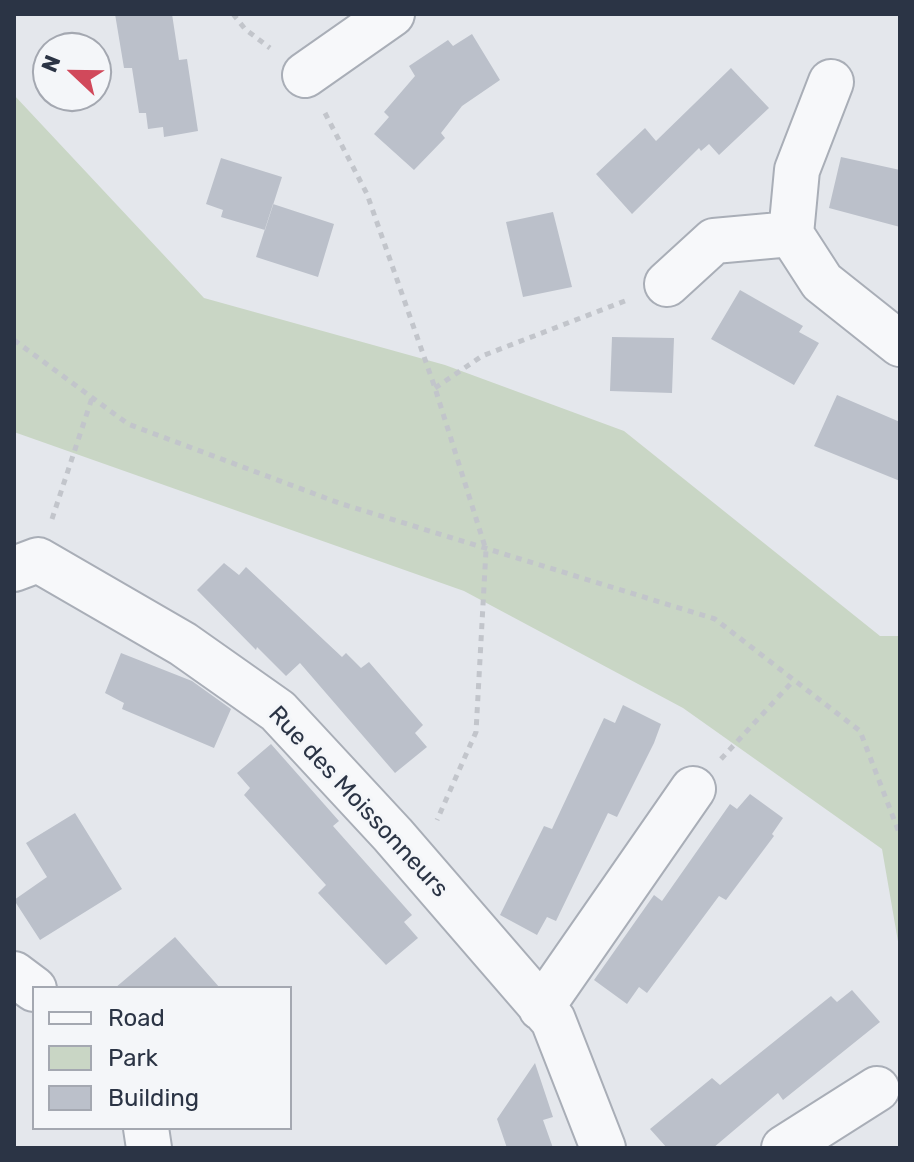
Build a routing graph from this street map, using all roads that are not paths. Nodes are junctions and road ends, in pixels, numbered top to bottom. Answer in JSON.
{"nodes":[{"id":1,"x":392,"y":14,"type":"edge"},
{"id":2,"x":305,"y":75,"type":"road end"},
{"id":3,"x":831,"y":82,"type":"dead end"},
{"id":4,"x":791,"y":234,"type":"junction"},
{"id":5,"x":667,"y":284,"type":"road end"},
{"id":6,"x":900,"y":344,"type":"edge"},
{"id":7,"x":26,"y":565,"type":"edge"},
{"id":8,"x":693,"y":789,"type":"road end"},
{"id":9,"x":14,"y":974,"type":"edge"},
{"id":10,"x":32,"y":988,"type":"edge"},
{"id":11,"x":541,"y":1008,"type":"junction"},
{"id":12,"x":877,"y":1089,"type":"dead end"},
{"id":13,"x":603,"y":1148,"type":"edge"},
{"id":14,"x":784,"y":1148,"type":"edge"}],
"edges":[{"from":1,"to":2,"type":"street"},
{"from":3,"to":4,"type":"street"},
{"from":4,"to":5,"type":"street"},
{"from":4,"to":6,"type":"street"},
{"from":7,"to":11,"type":"street","name":"Rue des Moissonneurs"},
{"from":8,"to":11,"type":"street"},
{"from":9,"to":10,"type":"street"},
{"from":11,"to":13,"type":"street","name":"Rue des Moissonneurs"},
{"from":12,"to":14,"type":"street"}]}
